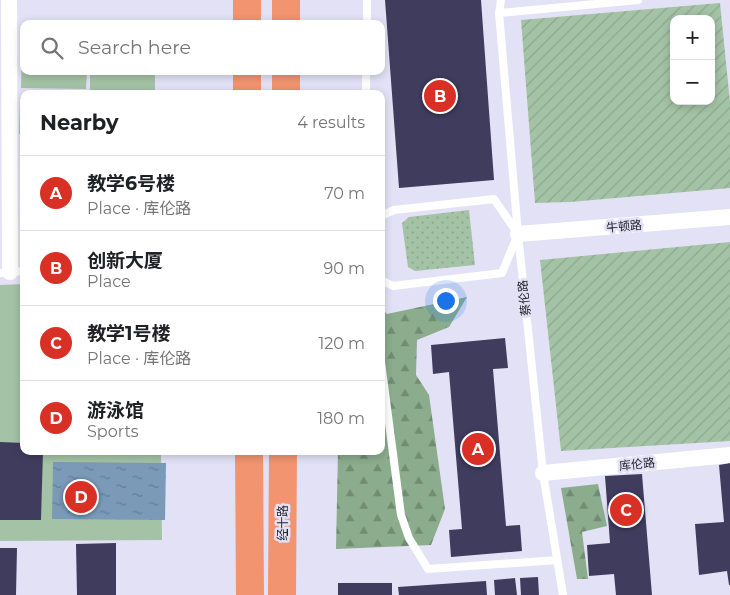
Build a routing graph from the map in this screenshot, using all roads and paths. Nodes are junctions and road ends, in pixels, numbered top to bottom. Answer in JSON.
{"nodes":[{"id":1,"x":9,"y":0,"type":"edge"},
{"id":2,"x":247,"y":0,"type":"edge"},
{"id":3,"x":286,"y":0,"type":"edge"},
{"id":4,"x":367,"y":0,"type":"edge"},
{"id":5,"x":501,"y":0,"type":"edge"},
{"id":6,"x":638,"y":0,"type":"edge"},
{"id":7,"x":500,"y":13,"type":"junction"},
{"id":8,"x":247,"y":20,"type":"edge"},
{"id":9,"x":286,"y":20,"type":"edge"},
{"id":10,"x":367,"y":20,"type":"edge"},
{"id":11,"x":247,"y":75,"type":"edge"},
{"id":12,"x":286,"y":75,"type":"edge"},
{"id":13,"x":366,"y":75,"type":"edge"},
{"id":14,"x":247,"y":90,"type":"edge"},
{"id":15,"x":286,"y":90,"type":"edge"},
{"id":16,"x":366,"y":90,"type":"edge"},
{"id":17,"x":385,"y":214,"type":"edge"},
{"id":18,"x":730,"y":217,"type":"edge"},
{"id":19,"x":518,"y":234,"type":"junction"},
{"id":20,"x":11,"y":272,"type":"edge"},
{"id":21,"x":385,"y":282,"type":"edge"},
{"id":22,"x":385,"y":393,"type":"edge"},
{"id":23,"x":249,"y":455,"type":"edge"},
{"id":24,"x":283,"y":455,"type":"edge"},
{"id":25,"x":730,"y":455,"type":"edge"},
{"id":26,"x":543,"y":473,"type":"junction"},
{"id":27,"x":557,"y":560,"type":"junction"},
{"id":28,"x":250,"y":595,"type":"edge"},
{"id":29,"x":282,"y":595,"type":"edge"},
{"id":30,"x":562,"y":595,"type":"edge"}],
"edges":[{"from":1,"to":20,"type":"street"},
{"from":2,"to":8,"type":"highway"},
{"from":3,"to":9,"type":"highway"},
{"from":4,"to":10,"type":"lane"},
{"from":5,"to":7,"type":"lane","name":"蔡伦路"},
{"from":6,"to":7,"type":"lane"},
{"from":7,"to":19,"type":"lane","name":"蔡伦路"},
{"from":11,"to":14,"type":"highway"},
{"from":12,"to":15,"type":"highway"},
{"from":13,"to":16,"type":"lane"},
{"from":17,"to":19,"type":"lane"},
{"from":18,"to":19,"type":"street","name":"牛顿路"},
{"from":19,"to":21,"type":"lane"},
{"from":19,"to":26,"type":"lane","name":"蔡伦路"},
{"from":22,"to":27,"type":"lane"},
{"from":23,"to":28,"type":"highway"},
{"from":24,"to":29,"type":"highway","name":"经十路"},
{"from":25,"to":26,"type":"street","name":"库伦路"},
{"from":26,"to":27,"type":"lane","name":"蔡伦路"},
{"from":27,"to":30,"type":"lane","name":"蔡伦路"}]}
